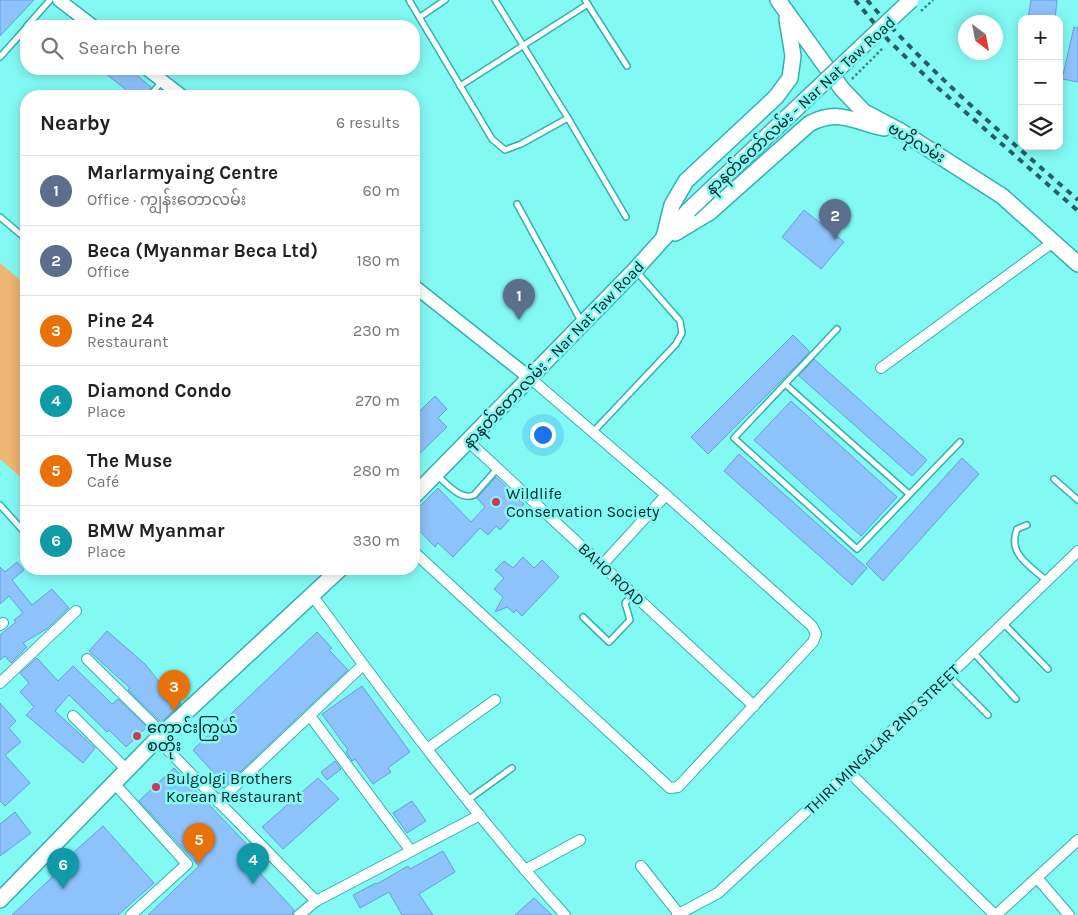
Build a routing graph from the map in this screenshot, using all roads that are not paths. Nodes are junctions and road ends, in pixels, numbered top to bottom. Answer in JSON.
{"nodes":[{"id":1,"x":50,"y":0,"type":"edge"},
{"id":2,"x":59,"y":0,"type":"edge"},
{"id":3,"x":409,"y":0,"type":"edge"},
{"id":4,"x":446,"y":0,"type":"edge"},
{"id":5,"x":495,"y":0,"type":"edge"},
{"id":6,"x":778,"y":0,"type":"edge"},
{"id":7,"x":911,"y":0,"type":"edge"},
{"id":8,"x":586,"y":2,"type":"edge"},
{"id":9,"x":786,"y":14,"type":"junction"},
{"id":10,"x":420,"y":17,"type":"junction"},
{"id":11,"x":33,"y":20,"type":"edge"},
{"id":12,"x":85,"y":20,"type":"edge"},
{"id":13,"x":20,"y":35,"type":"edge"},
{"id":14,"x":524,"y":45,"type":"junction"},
{"id":15,"x":0,"y":57,"type":"edge"},
{"id":16,"x":627,"y":66,"type":"dead end"},
{"id":17,"x":156,"y":75,"type":"edge"},
{"id":18,"x":162,"y":80,"type":"junction"},
{"id":19,"x":460,"y":86,"type":"junction"},
{"id":20,"x":154,"y":90,"type":"edge"},
{"id":21,"x":174,"y":90,"type":"edge"},
{"id":22,"x":568,"y":118,"type":"junction"},
{"id":23,"x":902,"y":132,"type":"junction"},
{"id":24,"x":517,"y":204,"type":"dead end"},
{"id":25,"x":690,"y":210,"type":"joint"},
{"id":26,"x":626,"y":217,"type":"dead end"},
{"id":27,"x":0,"y":218,"type":"edge"},
{"id":28,"x":20,"y":234,"type":"edge"},
{"id":29,"x":663,"y":240,"type":"junction"},
{"id":30,"x":1053,"y":242,"type":"junction"},
{"id":31,"x":1078,"y":264,"type":"edge"},
{"id":32,"x":635,"y":270,"type":"junction"},
{"id":33,"x":420,"y":291,"type":"edge"},
{"id":34,"x":582,"y":324,"type":"junction"},
{"id":35,"x":837,"y":329,"type":"dead end"},
{"id":36,"x":881,"y":368,"type":"dead end"},
{"id":37,"x":530,"y":378,"type":"junction"},
{"id":38,"x":785,"y":384,"type":"junction"},
{"id":39,"x":594,"y":431,"type":"junction"},
{"id":40,"x":468,"y":441,"type":"junction"},
{"id":41,"x":960,"y":442,"type":"dead end"},
{"id":42,"x":498,"y":468,"type":"junction"},
{"id":43,"x":436,"y":474,"type":"junction"},
{"id":44,"x":1054,"y":479,"type":"dead end"},
{"id":45,"x":420,"y":490,"type":"edge"},
{"id":46,"x":909,"y":494,"type":"junction"},
{"id":47,"x":666,"y":495,"type":"junction"},
{"id":48,"x":1078,"y":500,"type":"edge"},
{"id":49,"x":0,"y":505,"type":"edge"},
{"id":50,"x":1027,"y":525,"type":"dead end"},
{"id":51,"x":20,"y":527,"type":"edge"},
{"id":52,"x":1078,"y":551,"type":"edge"},
{"id":53,"x":420,"y":558,"type":"edge"},
{"id":54,"x":602,"y":565,"type":"junction"},
{"id":55,"x":334,"y":575,"type":"edge"},
{"id":56,"x":1047,"y":581,"type":"junction"},
{"id":57,"x":633,"y":594,"type":"junction"},
{"id":58,"x":312,"y":595,"type":"junction"},
{"id":59,"x":76,"y":611,"type":"dead end"},
{"id":60,"x":583,"y":618,"type":"dead end"},
{"id":61,"x":1003,"y":624,"type":"junction"},
{"id":62,"x":973,"y":652,"type":"junction"},
{"id":63,"x":87,"y":659,"type":"dead end"},
{"id":64,"x":363,"y":665,"type":"junction"},
{"id":65,"x":1048,"y":669,"type":"dead end"},
{"id":66,"x":949,"y":675,"type":"junction"},
{"id":67,"x":0,"y":683,"type":"edge"},
{"id":68,"x":495,"y":700,"type":"dead end"},
{"id":69,"x":1016,"y":700,"type":"dead end"},
{"id":70,"x":754,"y":706,"type":"junction"},
{"id":71,"x":988,"y":715,"type":"dead end"},
{"id":72,"x":73,"y":716,"type":"dead end"},
{"id":73,"x":310,"y":716,"type":"junction"},
{"id":74,"x":160,"y":736,"type":"junction"},
{"id":75,"x":427,"y":749,"type":"junction"},
{"id":76,"x":512,"y":768,"type":"dead end"},
{"id":77,"x":127,"y":770,"type":"junction"},
{"id":78,"x":849,"y":772,"type":"junction"},
{"id":79,"x":114,"y":783,"type":"junction"},
{"id":80,"x":468,"y":800,"type":"junction"},
{"id":81,"x":218,"y":802,"type":"junction"},
{"id":82,"x":480,"y":815,"type":"junction"},
{"id":83,"x":580,"y":840,"type":"dead end"},
{"id":84,"x":1078,"y":840,"type":"edge"},
{"id":85,"x":411,"y":851,"type":"junction"},
{"id":86,"x":641,"y":866,"type":"dead end"},
{"id":87,"x":525,"y":870,"type":"junction"},
{"id":88,"x":1038,"y":879,"type":"junction"},
{"id":89,"x":0,"y":900,"type":"edge"},
{"id":90,"x":316,"y":901,"type":"junction"},
{"id":91,"x":683,"y":914,"type":"edge"},
{"id":92,"x":131,"y":915,"type":"edge"},
{"id":93,"x":299,"y":915,"type":"edge"},
{"id":94,"x":565,"y":915,"type":"edge"},
{"id":95,"x":996,"y":915,"type":"edge"},
{"id":96,"x":1069,"y":915,"type":"edge"}],
"edges":[{"from":1,"to":11,"type":"lane"},
{"from":2,"to":12,"type":"street"},
{"from":3,"to":10,"type":"lane"},
{"from":4,"to":10,"type":"lane"},
{"from":5,"to":14,"type":"lane"},
{"from":6,"to":9,"type":"main road","name":"ဗဟိုလမ်း"},
{"from":7,"to":25,"type":"main road","name":"နာနတ်တော်လမ်း - Nar Nat Taw Road","bridge":true},
{"from":8,"to":14,"type":"lane"},
{"from":8,"to":16,"type":"lane"},
{"from":9,"to":23,"type":"main road","name":"ဗဟိုလမ်း"},
{"from":9,"to":29,"type":"main road"},
{"from":10,"to":19,"type":"lane"},
{"from":13,"to":15,"type":"lane"},
{"from":14,"to":19,"type":"lane"},
{"from":14,"to":22,"type":"lane"},
{"from":17,"to":18,"type":"street"},
{"from":18,"to":20,"type":"lane"},
{"from":18,"to":21,"type":"street"},
{"from":19,"to":22,"type":"lane"},
{"from":22,"to":26,"type":"lane"},
{"from":23,"to":29,"type":"main road"},
{"from":23,"to":30,"type":"main road","name":"ဗဟိုလမ်း"},
{"from":24,"to":34,"type":"lane"},
{"from":25,"to":29,"type":"main road","name":"နာနတ်တောလမ်း - Nar Nat Taw Road"},
{"from":27,"to":28,"type":"lane"},
{"from":29,"to":32,"type":"main road","name":"နာနတ်တောလမ်း - Nar Nat Taw Road"},
{"from":30,"to":31,"type":"main road","name":"ဗဟိုလမ်း"},
{"from":30,"to":36,"type":"street"},
{"from":32,"to":34,"type":"main road","name":"နာနတ်တောလမ်း - Nar Nat Taw Road"},
{"from":32,"to":39,"type":"lane"},
{"from":33,"to":37,"type":"street"},
{"from":34,"to":37,"type":"main road","name":"နာနတ်တောလမ်း - Nar Nat Taw Road"},
{"from":35,"to":38,"type":"lane"},
{"from":37,"to":39,"type":"street"},
{"from":37,"to":40,"type":"main road","name":"နာနတ်တောလမ်း - Nar Nat Taw Road"},
{"from":38,"to":46,"type":"lane"},
{"from":38,"to":46,"type":"lane"},
{"from":39,"to":47,"type":"street"},
{"from":40,"to":42,"type":"street","name":"BAHO ROAD"},
{"from":40,"to":43,"type":"main road","name":"နာနတ်တောလမ်း - Nar Nat Taw Road"},
{"from":41,"to":46,"type":"lane"},
{"from":42,"to":43,"type":"lane"},
{"from":42,"to":54,"type":"street","name":"BAHO ROAD"},
{"from":43,"to":45,"type":"main road","name":"နာနတ်တောလမ်း - Nar Nat Taw Road"},
{"from":44,"to":48,"type":"lane"},
{"from":47,"to":54,"type":"street"},
{"from":47,"to":70,"type":"street"},
{"from":49,"to":51,"type":"lane"},
{"from":50,"to":56,"type":"lane"},
{"from":52,"to":56,"type":"street","name":"THIRI MINGALAR 2ND STREET"},
{"from":53,"to":70,"type":"street"},
{"from":54,"to":57,"type":"street","name":"BAHO ROAD"},
{"from":55,"to":58,"type":"main road"},
{"from":56,"to":61,"type":"street","name":"THIRI MINGALAR 2ND STREET"},
{"from":57,"to":60,"type":"lane"},
{"from":57,"to":70,"type":"street","name":"BAHO ROAD"},
{"from":58,"to":64,"type":"street"},
{"from":58,"to":74,"type":"main road"},
{"from":59,"to":67,"type":"street"},
{"from":61,"to":62,"type":"street","name":"THIRI MINGALAR 2ND STREET"},
{"from":61,"to":65,"type":"lane"},
{"from":62,"to":66,"type":"street","name":"THIRI MINGALAR 2ND STREET"},
{"from":62,"to":69,"type":"lane"},
{"from":63,"to":74,"type":"street"},
{"from":64,"to":73,"type":"street"},
{"from":64,"to":75,"type":"street"},
{"from":66,"to":71,"type":"lane"},
{"from":66,"to":78,"type":"street","name":"THIRI MINGALAR 2ND STREET"},
{"from":68,"to":75,"type":"street"},
{"from":72,"to":77,"type":"street"},
{"from":73,"to":81,"type":"street"},
{"from":73,"to":85,"type":"street"},
{"from":74,"to":77,"type":"main road"},
{"from":74,"to":81,"type":"street"},
{"from":75,"to":80,"type":"street"},
{"from":76,"to":80,"type":"lane"},
{"from":77,"to":79,"type":"main road"},
{"from":78,"to":91,"type":"street","name":"THIRI MINGALAR 2ND STREET"},
{"from":78,"to":95,"type":"street"},
{"from":79,"to":89,"type":"main road"},
{"from":79,"to":92,"type":"street"},
{"from":80,"to":82,"type":"street"},
{"from":81,"to":90,"type":"street"},
{"from":82,"to":85,"type":"street"},
{"from":82,"to":87,"type":"street"},
{"from":83,"to":87,"type":"street"},
{"from":84,"to":88,"type":"street"},
{"from":85,"to":90,"type":"street"},
{"from":86,"to":91,"type":"street"},
{"from":87,"to":94,"type":"street"},
{"from":88,"to":95,"type":"street"},
{"from":88,"to":96,"type":"street"},
{"from":90,"to":93,"type":"street"}]}
